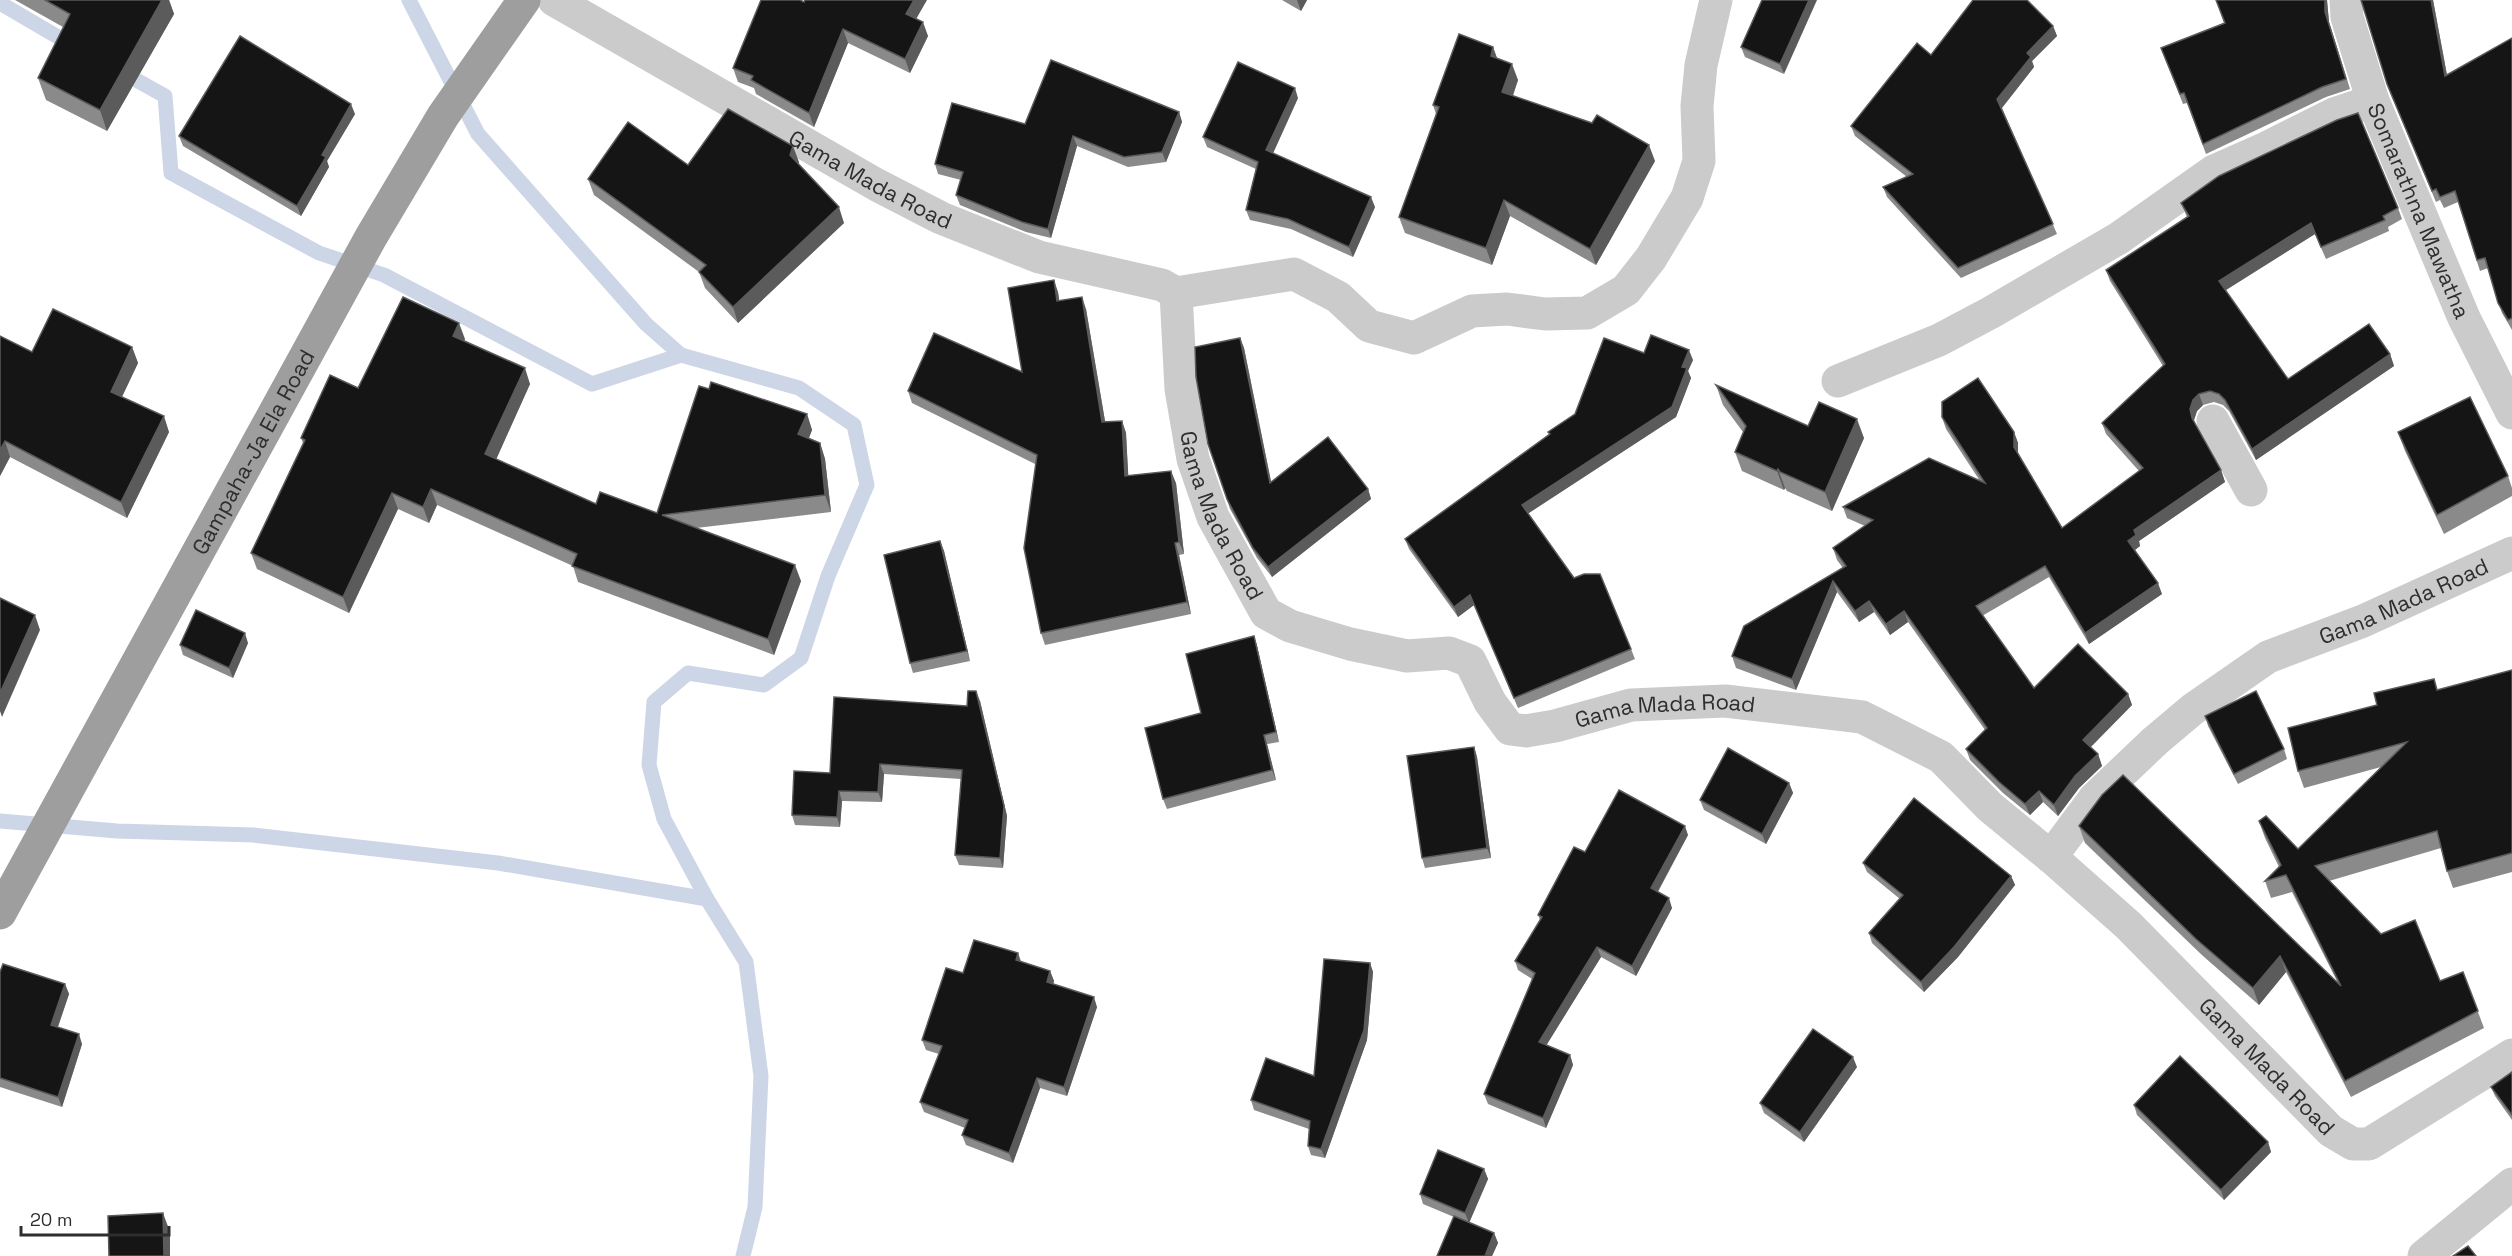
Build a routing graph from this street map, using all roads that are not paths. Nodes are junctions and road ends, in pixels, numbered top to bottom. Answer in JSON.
{"nodes":[{"id":1,"x":524,"y":0,"type":"edge"},
{"id":2,"x":554,"y":0,"type":"edge"},
{"id":3,"x":1716,"y":0,"type":"edge"},
{"id":4,"x":2346,"y":0,"type":"edge"},
{"id":5,"x":2373,"y":101,"type":"junction"},
{"id":6,"x":1176,"y":293,"type":"junction"},
{"id":7,"x":1838,"y":381,"type":"dead end"},
{"id":8,"x":2512,"y":413,"type":"edge"},
{"id":9,"x":2213,"y":421,"type":"dead end"},
{"id":10,"x":2251,"y":490,"type":"dead end"},
{"id":11,"x":2512,"y":554,"type":"edge"},
{"id":12,"x":2051,"y":856,"type":"junction"},
{"id":13,"x":0,"y":913,"type":"edge"},
{"id":14,"x":2512,"y":1055,"type":"edge"},
{"id":15,"x":2512,"y":1184,"type":"edge"},
{"id":16,"x":2424,"y":1256,"type":"edge"}],
"edges":[{"from":1,"to":13,"type":"highway","name":"Gampaha-Ja Ela Road"},
{"from":2,"to":6,"type":"street","name":"Gama Mada Road"},
{"from":3,"to":6,"type":"street"},
{"from":4,"to":5,"type":"street","name":"Somarathna Mawatha"},
{"from":5,"to":7,"type":"street"},
{"from":5,"to":8,"type":"street","name":"Somarathna Mawatha"},
{"from":6,"to":12,"type":"street","name":"Gama Mada Road"},
{"from":9,"to":10,"type":"street"},
{"from":11,"to":12,"type":"street","name":"Gama Mada Road"},
{"from":12,"to":14,"type":"street","name":"Gama Mada Road"},
{"from":15,"to":16,"type":"street"}]}
